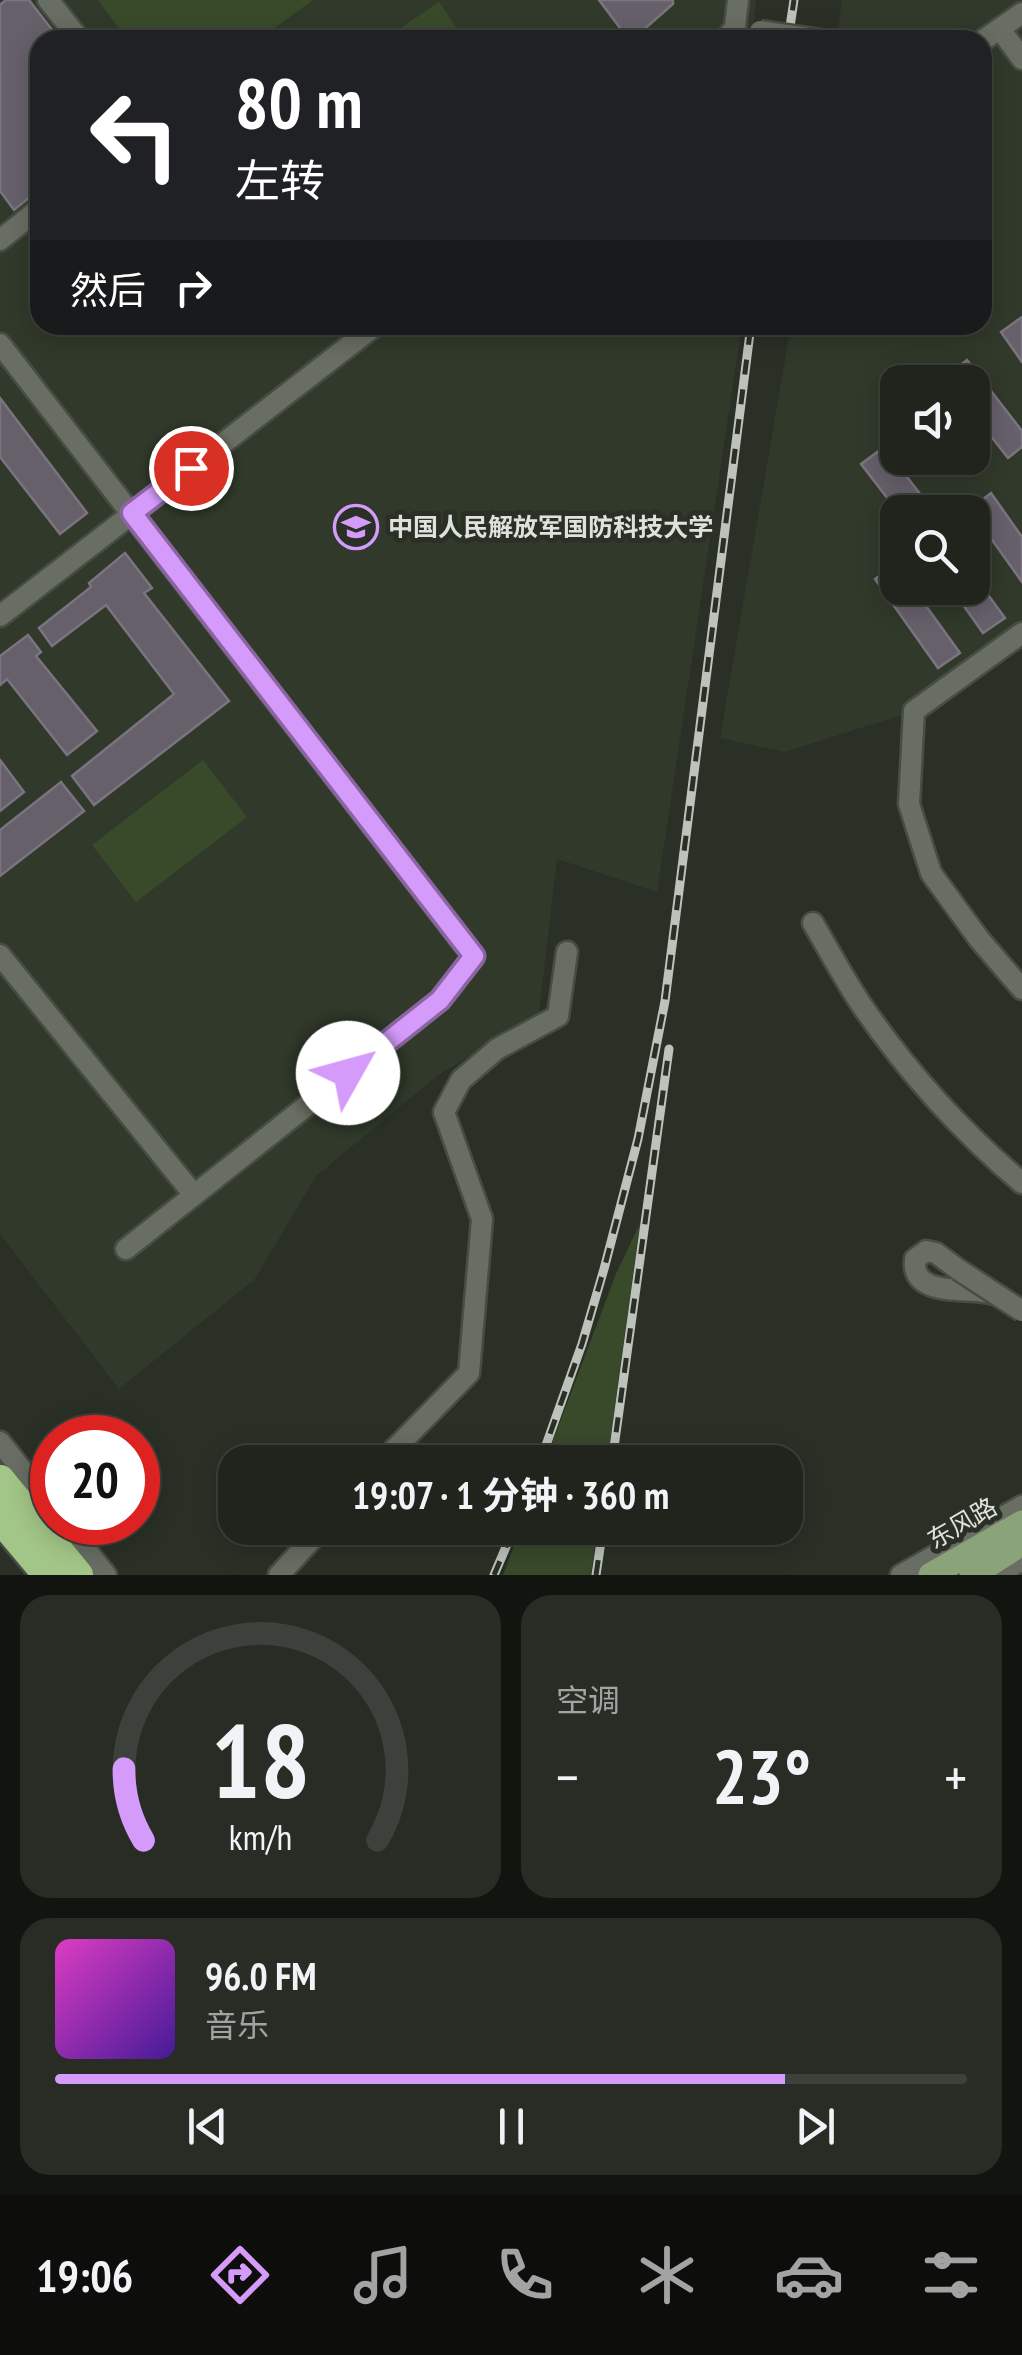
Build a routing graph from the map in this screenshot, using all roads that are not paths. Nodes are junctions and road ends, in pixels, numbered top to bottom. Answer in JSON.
{"nodes":[{"id":1,"x":48,"y":0,"type":"edge"},
{"id":2,"x":738,"y":0,"type":"edge"},
{"id":3,"x":1022,"y":14,"type":"edge"},
{"id":4,"x":72,"y":30,"type":"edge"},
{"id":5,"x":731,"y":30,"type":"edge"},
{"id":6,"x":992,"y":34,"type":"edge"},
{"id":7,"x":992,"y":36,"type":"edge"},
{"id":8,"x":1022,"y":60,"type":"edge"},
{"id":9,"x":30,"y":216,"type":"edge"},
{"id":10,"x":0,"y":240,"type":"edge"},
{"id":11,"x":363,"y":335,"type":"edge"},
{"id":12,"x":0,"y":344,"type":"edge"},
{"id":13,"x":132,"y":513,"type":"junction"},
{"id":14,"x":0,"y":616,"type":"edge"},
{"id":15,"x":1022,"y":633,"type":"edge"},
{"id":16,"x":813,"y":923,"type":"dead end"},
{"id":17,"x":567,"y":952,"type":"dead end"},
{"id":18,"x":0,"y":955,"type":"edge"},
{"id":19,"x":1022,"y":989,"type":"edge"},
{"id":20,"x":1022,"y":1182,"type":"edge"},
{"id":21,"x":194,"y":1194,"type":"junction"},
{"id":22,"x":126,"y":1248,"type":"dead end"},
{"id":23,"x":1022,"y":1310,"type":"edge"},
{"id":24,"x":0,"y":1442,"type":"edge"},
{"id":25,"x":399,"y":1445,"type":"edge"},
{"id":26,"x":0,"y":1480,"type":"edge"},
{"id":27,"x":30,"y":1480,"type":"edge"},
{"id":28,"x":1022,"y":1506,"type":"edge"},
{"id":29,"x":0,"y":1518,"type":"edge"},
{"id":30,"x":1022,"y":1523,"type":"edge"},
{"id":31,"x":1022,"y":1544,"type":"edge"},
{"id":32,"x":82,"y":1545,"type":"edge"},
{"id":33,"x":306,"y":1545,"type":"edge"},
{"id":34,"x":0,"y":1547,"type":"edge"},
{"id":35,"x":1022,"y":1560,"type":"edge"},
{"id":36,"x":23,"y":1575,"type":"edge"},
{"id":37,"x":48,"y":1575,"type":"edge"},
{"id":38,"x":78,"y":1575,"type":"edge"},
{"id":39,"x":106,"y":1575,"type":"edge"},
{"id":40,"x":278,"y":1575,"type":"edge"},
{"id":41,"x":901,"y":1575,"type":"edge"},
{"id":42,"x":931,"y":1575,"type":"edge"},
{"id":43,"x":972,"y":1575,"type":"edge"},
{"id":44,"x":997,"y":1575,"type":"edge"}],
"edges":[{"from":1,"to":4,"type":"street"},
{"from":2,"to":5,"type":"street"},
{"from":3,"to":6,"type":"street"},
{"from":7,"to":8,"type":"street"},
{"from":9,"to":10,"type":"street"},
{"from":11,"to":13,"type":"street"},
{"from":12,"to":13,"type":"street"},
{"from":13,"to":14,"type":"street"},
{"from":13,"to":21,"type":"street"},
{"from":15,"to":19,"type":"street"},
{"from":16,"to":20,"type":"street"},
{"from":17,"to":25,"type":"street"},
{"from":18,"to":21,"type":"street"},
{"from":21,"to":22,"type":"street"},
{"from":23,"to":23,"type":"street","bridge":true},
{"from":24,"to":27,"type":"street"},
{"from":26,"to":38,"type":"highway"},
{"from":28,"to":41,"type":"street"},
{"from":29,"to":37,"type":"highway"},
{"from":30,"to":42,"type":"main road","name":"东风路"},
{"from":31,"to":43,"type":"main road","name":"东风路"},
{"from":32,"to":39,"type":"street"},
{"from":33,"to":40,"type":"street"},
{"from":34,"to":36,"type":"highway"},
{"from":35,"to":44,"type":"street"}]}
